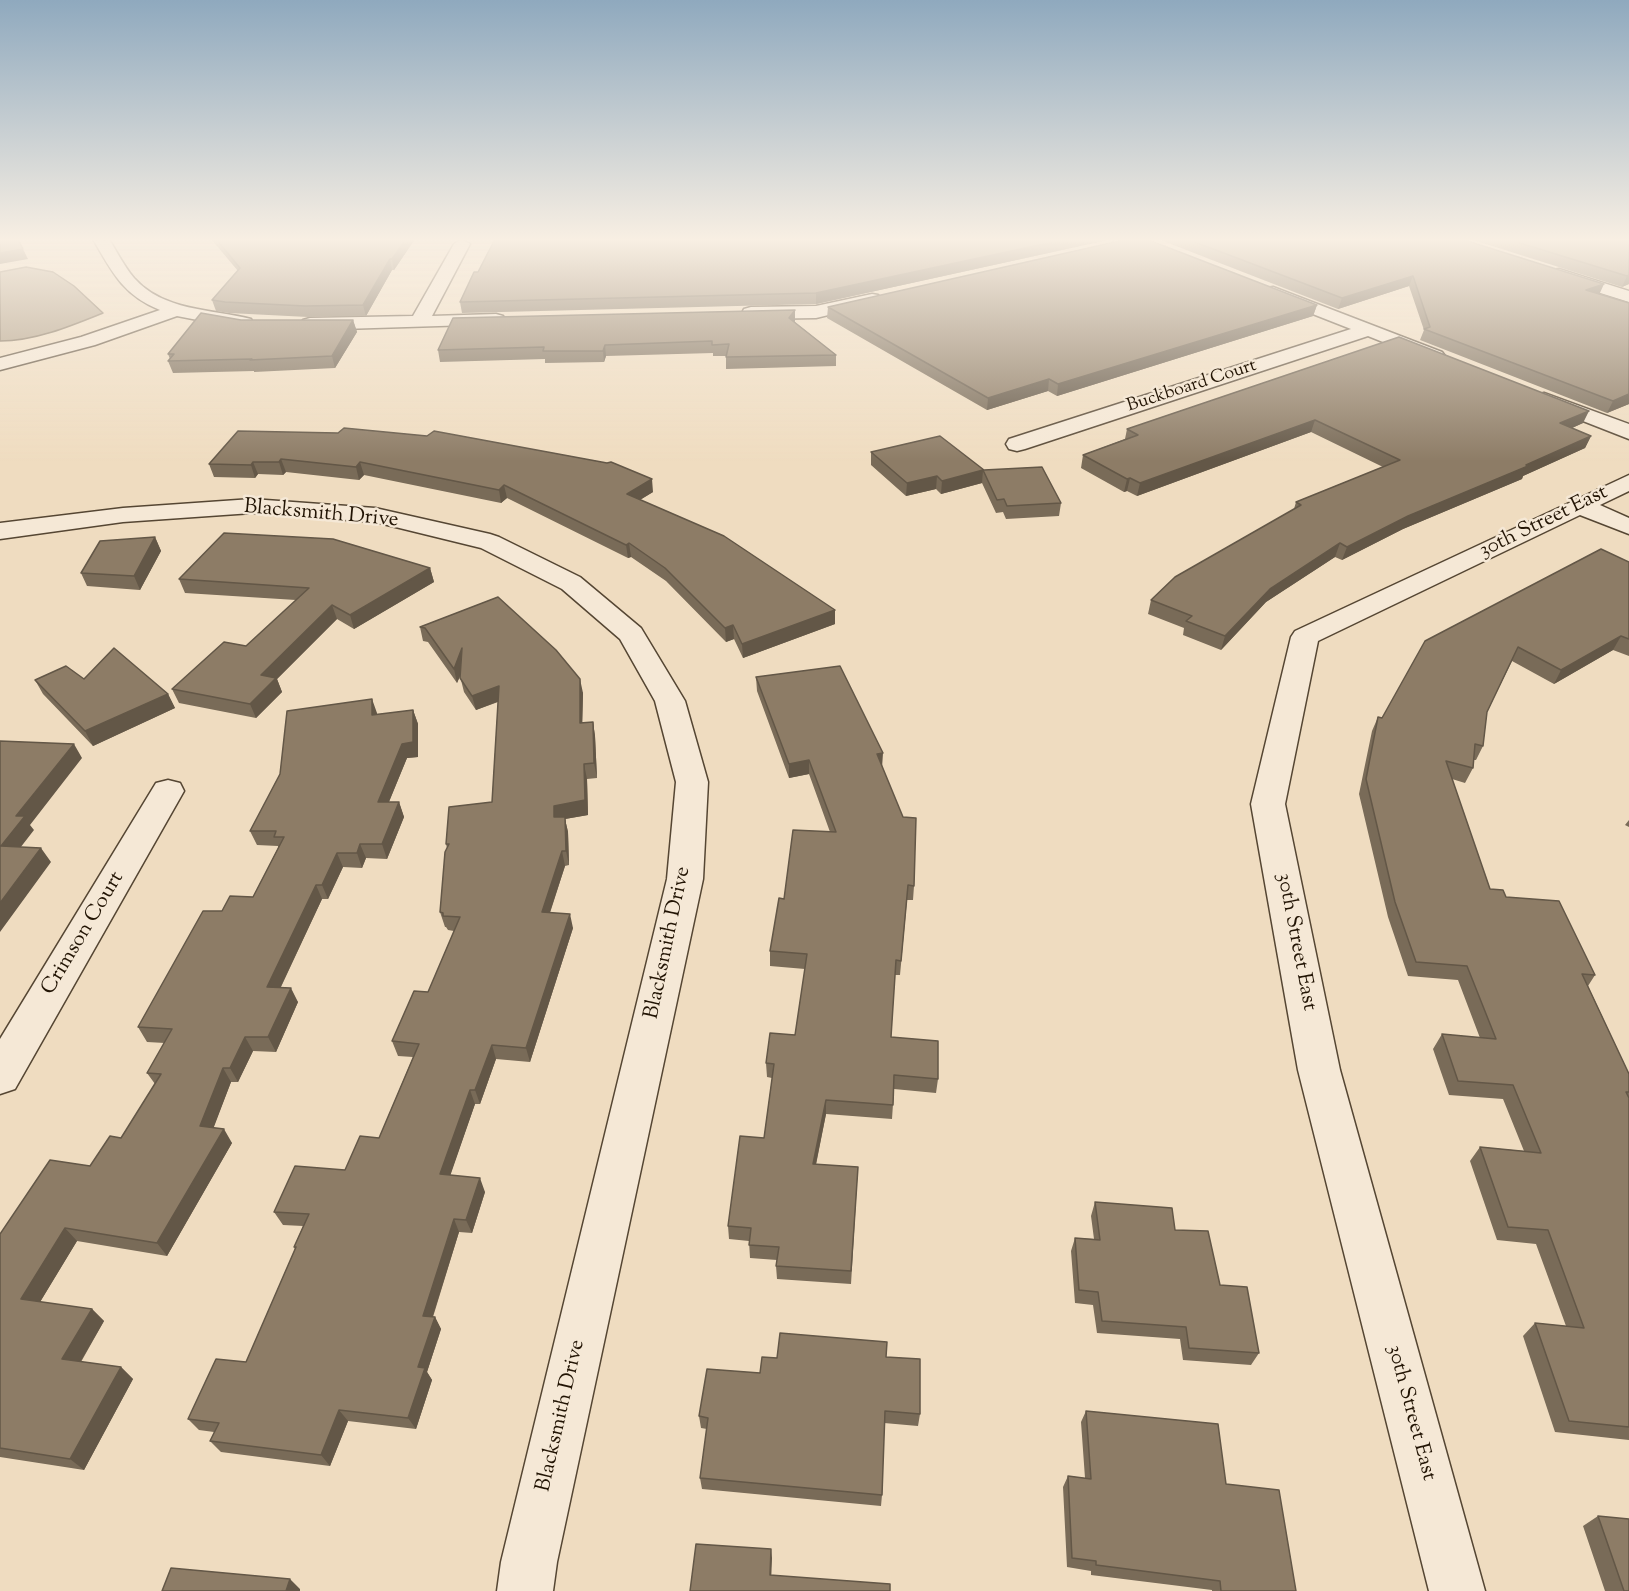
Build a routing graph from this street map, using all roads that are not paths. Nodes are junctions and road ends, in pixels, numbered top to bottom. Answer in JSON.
{"nodes":[{"id":1,"x":168,"y":313,"type":"edge"},
{"id":2,"x":187,"y":313,"type":"edge"},
{"id":3,"x":424,"y":313,"type":"edge"},
{"id":4,"x":765,"y":313,"type":"edge"},
{"id":5,"x":1326,"y":313,"type":"edge"},
{"id":6,"x":734,"y":314,"type":"edge"},
{"id":7,"x":512,"y":319,"type":"edge"},
{"id":8,"x":419,"y":322,"type":"junction"},
{"id":9,"x":267,"y":323,"type":"edge"},
{"id":10,"x":289,"y":323,"type":"edge"},
{"id":11,"x":1368,"y":330,"type":"junction"},
{"id":12,"x":0,"y":364,"type":"edge"},
{"id":13,"x":1455,"y":364,"type":"edge"},
{"id":14,"x":1531,"y":394,"type":"edge"},
{"id":15,"x":1629,"y":432,"type":"edge"},
{"id":16,"x":1017,"y":444,"type":"dead end"},
{"id":17,"x":1629,"y":482,"type":"edge"},
{"id":18,"x":1581,"y":506,"type":"junction"},
{"id":19,"x":1629,"y":527,"type":"edge"},
{"id":20,"x":0,"y":531,"type":"edge"},
{"id":21,"x":168,"y":791,"type":"dead end"},
{"id":22,"x":0,"y":1076,"type":"edge"},
{"id":23,"x":525,"y":1591,"type":"edge"},
{"id":24,"x":1458,"y":1591,"type":"edge"}],
"edges":[{"from":1,"to":12,"type":"street"},
{"from":2,"to":9,"type":"street"},
{"from":3,"to":8,"type":"street"},
{"from":4,"to":6,"type":"street"},
{"from":5,"to":11,"type":"street"},
{"from":7,"to":8,"type":"street"},
{"from":8,"to":10,"type":"street"},
{"from":11,"to":13,"type":"street"},
{"from":11,"to":16,"type":"street","name":"Buckboard Court"},
{"from":14,"to":15,"type":"street"},
{"from":17,"to":18,"type":"street","name":"30th Street East"},
{"from":18,"to":19,"type":"street"},
{"from":18,"to":24,"type":"street","name":"30th Street East"},
{"from":20,"to":23,"type":"street","name":"Blacksmith Drive"},
{"from":21,"to":22,"type":"street","name":"Crimson Court"}]}
